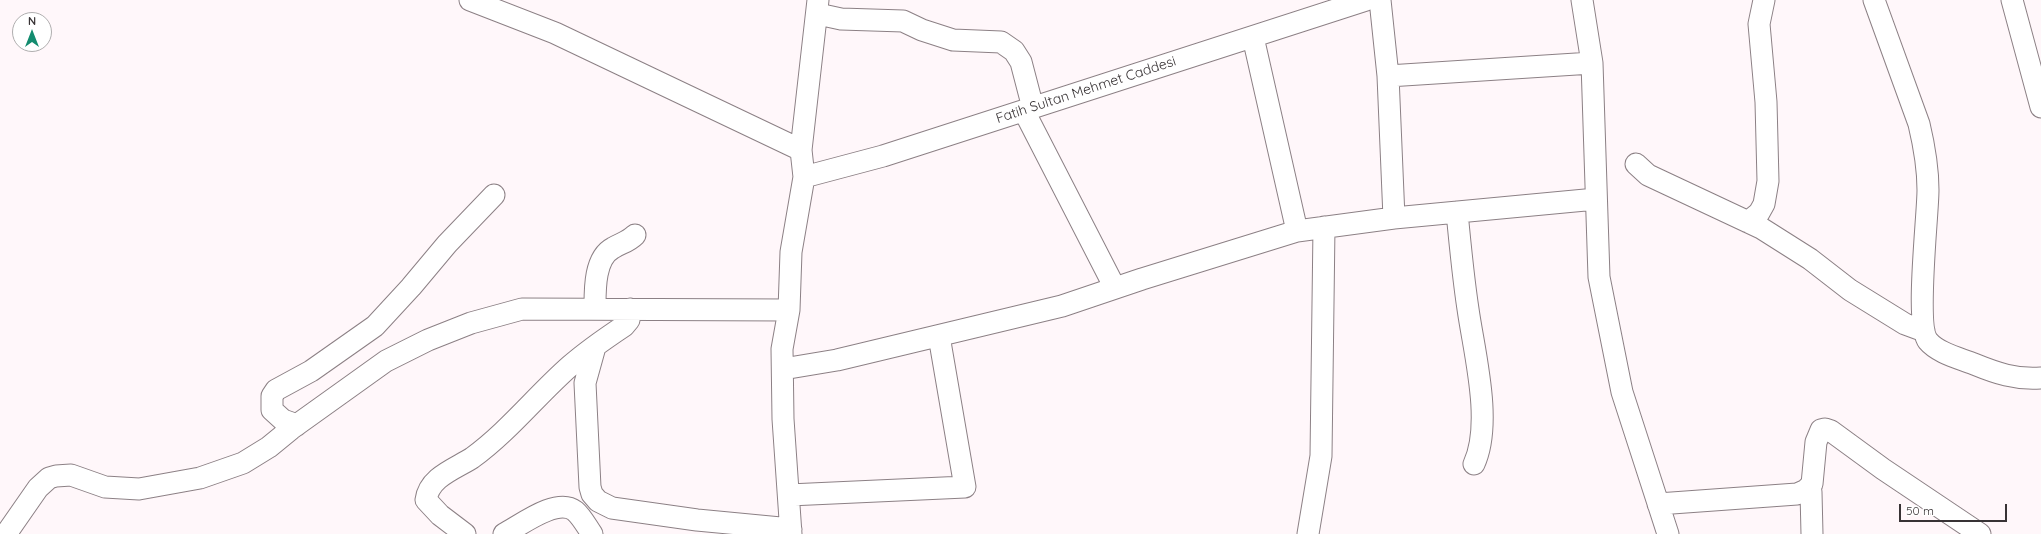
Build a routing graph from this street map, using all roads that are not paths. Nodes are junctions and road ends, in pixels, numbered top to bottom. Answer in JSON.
{"nodes":[{"id":1,"x":470,"y":0,"type":"edge"},
{"id":2,"x":1366,"y":0,"type":"edge"},
{"id":3,"x":1380,"y":0,"type":"edge"},
{"id":4,"x":1582,"y":0,"type":"edge"},
{"id":5,"x":1764,"y":0,"type":"edge"},
{"id":6,"x":1874,"y":0,"type":"edge"},
{"id":7,"x":2012,"y":0,"type":"edge"},
{"id":8,"x":818,"y":7,"type":"edge"},
{"id":9,"x":1253,"y":36,"type":"junction"},
{"id":10,"x":1592,"y":63,"type":"junction"},
{"id":11,"x":1388,"y":76,"type":"junction"},
{"id":12,"x":2041,"y":107,"type":"edge"},
{"id":13,"x":1028,"y":109,"type":"junction"},
{"id":14,"x":801,"y":150,"type":"junction"},
{"id":15,"x":1636,"y":164,"type":"dead end"},
{"id":16,"x":804,"y":177,"type":"junction"},
{"id":17,"x":494,"y":194,"type":"dead end"},
{"id":18,"x":1596,"y":199,"type":"junction"},
{"id":19,"x":1458,"y":212,"type":"junction"},
{"id":20,"x":1394,"y":218,"type":"junction"},
{"id":21,"x":1748,"y":222,"type":"junction"},
{"id":22,"x":1324,"y":227,"type":"junction"},
{"id":23,"x":1297,"y":231,"type":"junction"},
{"id":24,"x":635,"y":235,"type":"dead end"},
{"id":25,"x":1115,"y":288,"type":"junction"},
{"id":26,"x":595,"y":310,"type":"junction"},
{"id":27,"x":630,"y":310,"type":"junction"},
{"id":28,"x":789,"y":310,"type":"junction"},
{"id":29,"x":1924,"y":332,"type":"junction"},
{"id":30,"x":939,"y":336,"type":"junction"},
{"id":31,"x":595,"y":347,"type":"junction"},
{"id":32,"x":783,"y":368,"type":"junction"},
{"id":33,"x":2041,"y":378,"type":"edge"},
{"id":34,"x":294,"y":427,"type":"junction"},
{"id":35,"x":1474,"y":464,"type":"dead end"},
{"id":36,"x":1809,"y":487,"type":"junction"},
{"id":37,"x":788,"y":495,"type":"junction"},
{"id":38,"x":1658,"y":504,"type":"junction"},
{"id":39,"x":791,"y":532,"type":"edge"},
{"id":40,"x":6,"y":534,"type":"edge"},
{"id":41,"x":465,"y":534,"type":"edge"},
{"id":42,"x":504,"y":534,"type":"edge"},
{"id":43,"x":592,"y":534,"type":"edge"},
{"id":44,"x":1308,"y":534,"type":"edge"},
{"id":45,"x":1668,"y":534,"type":"edge"},
{"id":46,"x":1812,"y":534,"type":"edge"},
{"id":47,"x":1980,"y":534,"type":"edge"}],
"edges":[{"from":1,"to":14,"type":"street"},
{"from":2,"to":9,"type":"street","name":"Fatih Sultan Mehmet Caddesi"},
{"from":3,"to":11,"type":"street"},
{"from":4,"to":10,"type":"street"},
{"from":5,"to":21,"type":"street"},
{"from":6,"to":29,"type":"street"},
{"from":7,"to":12,"type":"street"},
{"from":8,"to":13,"type":"street"},
{"from":8,"to":14,"type":"street"},
{"from":9,"to":13,"type":"street","name":"Fatih Sultan Mehmet Caddesi"},
{"from":9,"to":23,"type":"street"},
{"from":10,"to":11,"type":"street"},
{"from":10,"to":18,"type":"street"},
{"from":11,"to":20,"type":"street"},
{"from":13,"to":16,"type":"street","name":"Fatih Sultan Mehmet Caddesi"},
{"from":13,"to":25,"type":"street"},
{"from":14,"to":16,"type":"street"},
{"from":15,"to":21,"type":"street"},
{"from":16,"to":28,"type":"street"},
{"from":17,"to":34,"type":"street"},
{"from":18,"to":19,"type":"street"},
{"from":18,"to":38,"type":"street"},
{"from":19,"to":20,"type":"street"},
{"from":19,"to":35,"type":"street"},
{"from":20,"to":22,"type":"street"},
{"from":21,"to":29,"type":"street"},
{"from":22,"to":23,"type":"street"},
{"from":22,"to":44,"type":"street"},
{"from":23,"to":25,"type":"street"},
{"from":24,"to":26,"type":"street"},
{"from":25,"to":30,"type":"street"},
{"from":26,"to":27,"type":"street"},
{"from":26,"to":34,"type":"street"},
{"from":27,"to":28,"type":"street"},
{"from":27,"to":31,"type":"street"},
{"from":28,"to":32,"type":"street"},
{"from":29,"to":33,"type":"street"},
{"from":30,"to":32,"type":"street"},
{"from":30,"to":37,"type":"street"},
{"from":31,"to":39,"type":"street"},
{"from":31,"to":41,"type":"street"},
{"from":32,"to":37,"type":"street"},
{"from":34,"to":40,"type":"street"},
{"from":36,"to":38,"type":"street"},
{"from":36,"to":46,"type":"street"},
{"from":36,"to":47,"type":"street"},
{"from":37,"to":39,"type":"street"},
{"from":38,"to":45,"type":"street"},
{"from":42,"to":43,"type":"street"}]}
